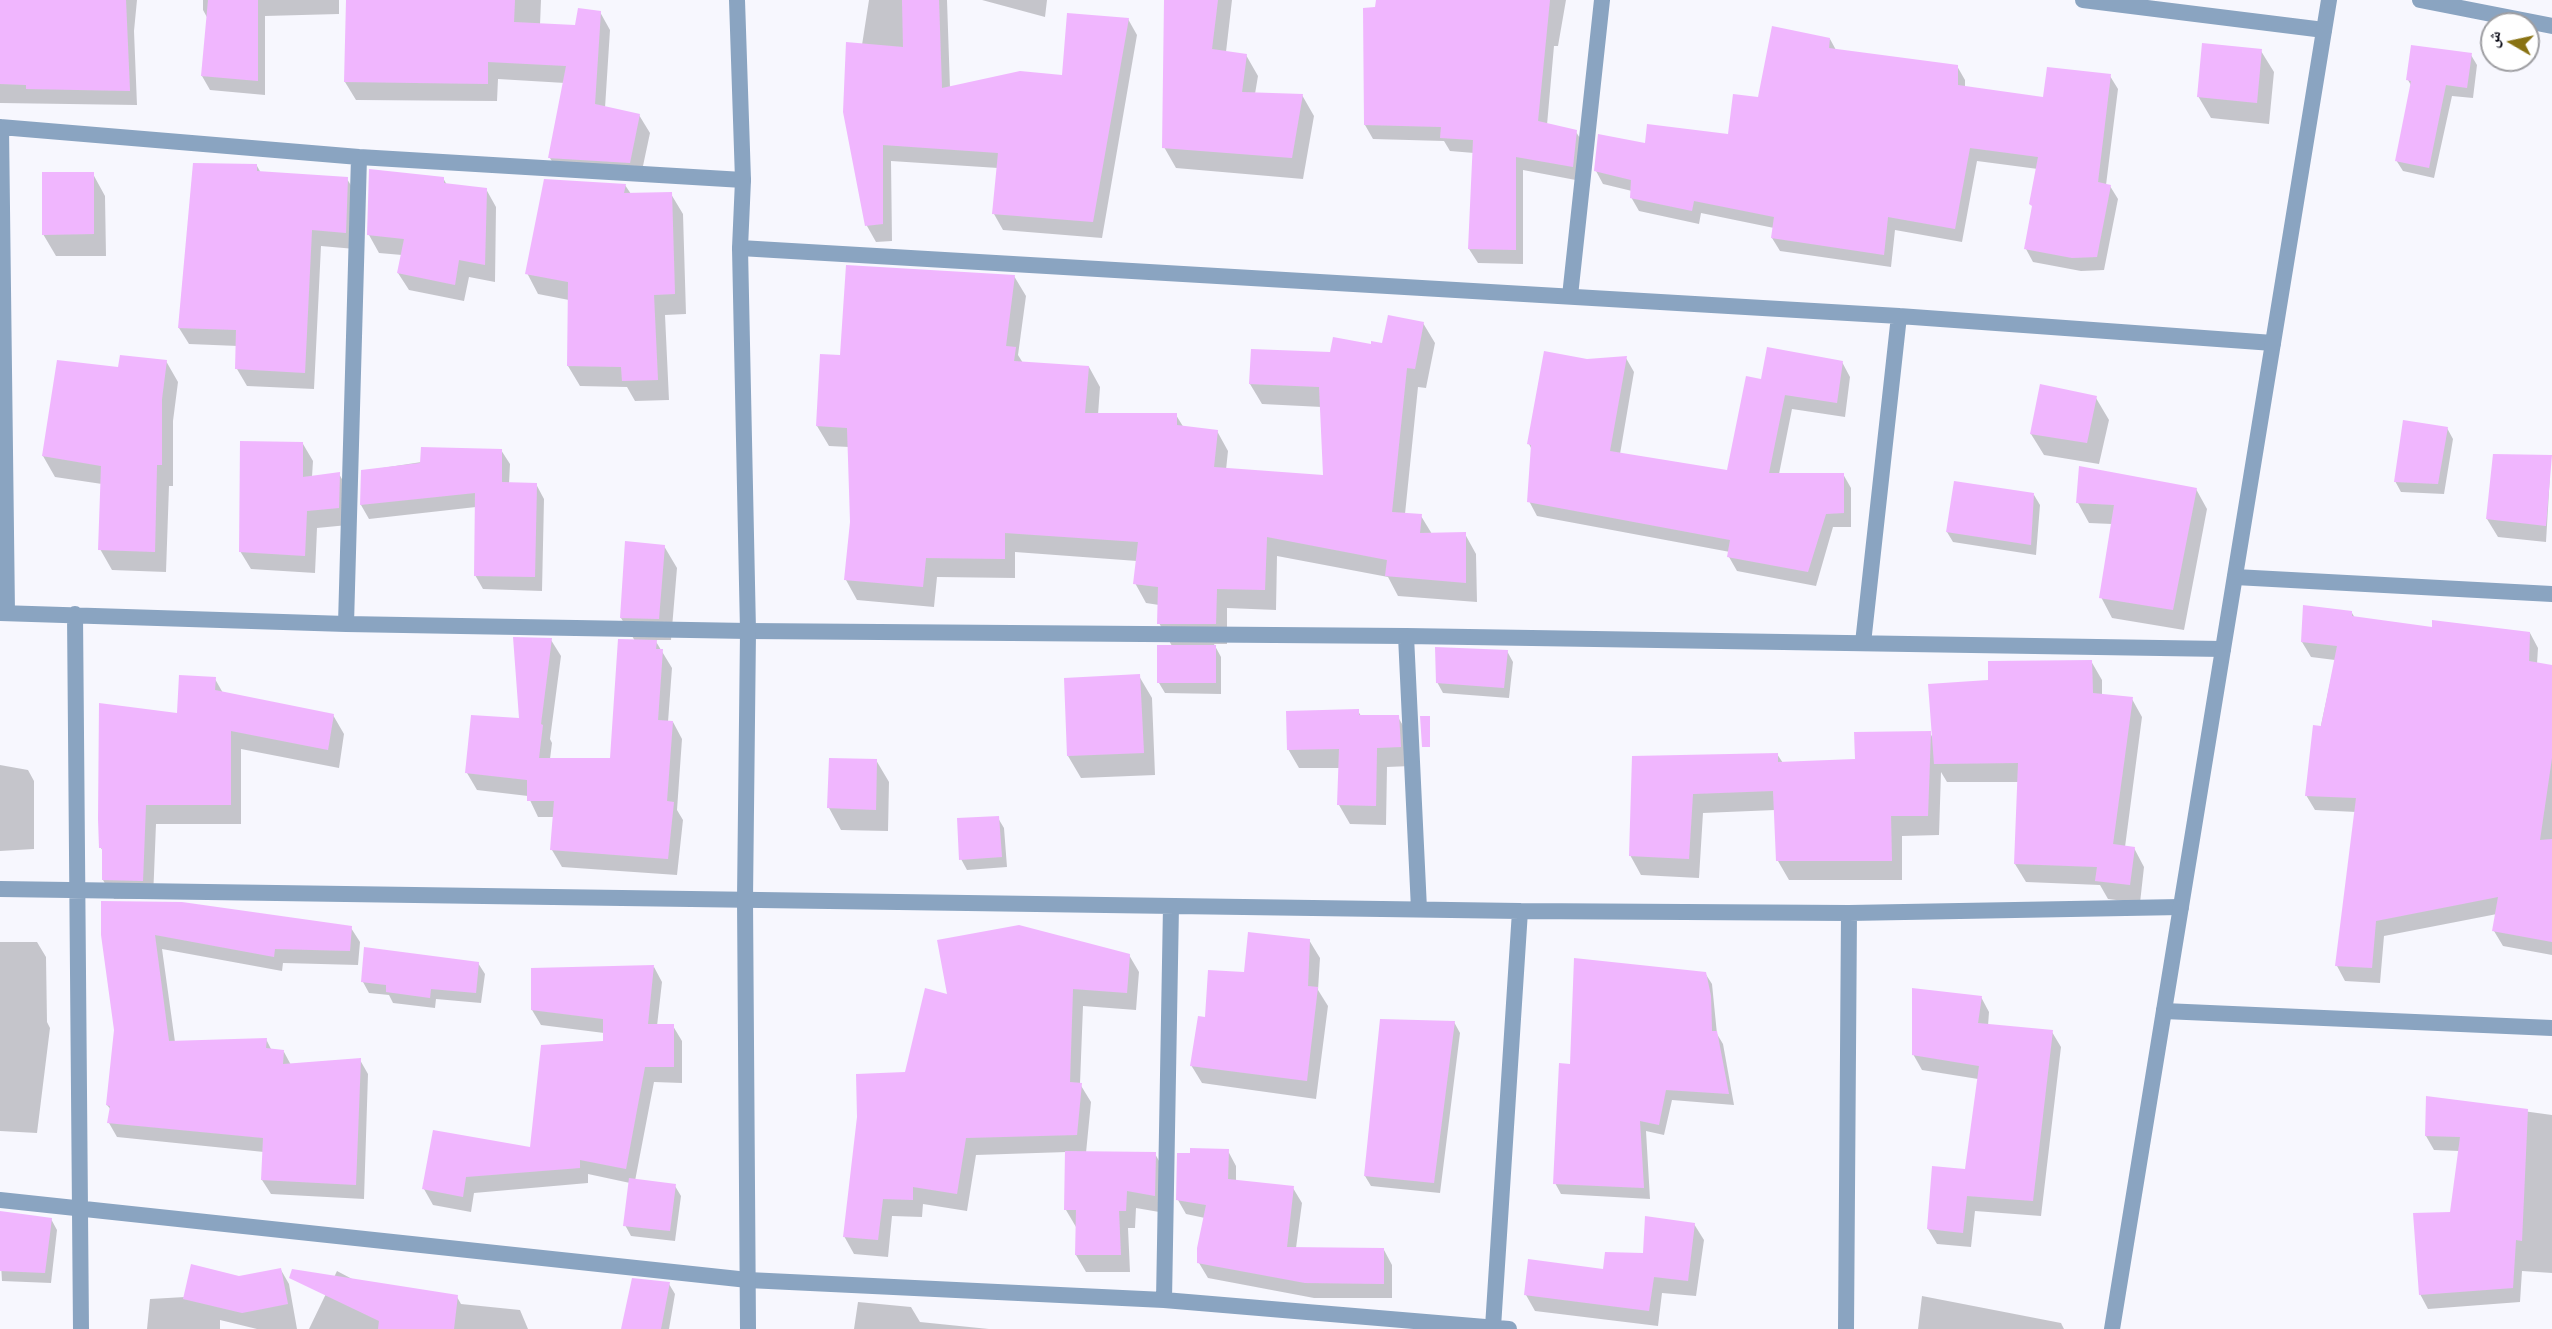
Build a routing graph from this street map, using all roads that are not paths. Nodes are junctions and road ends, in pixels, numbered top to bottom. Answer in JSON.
{"nodes":[{"id":1,"x":737,"y":0,"type":"edge"},
{"id":2,"x":1602,"y":0,"type":"edge"},
{"id":3,"x":2083,"y":0,"type":"edge"},
{"id":4,"x":2329,"y":0,"type":"edge"},
{"id":5,"x":2420,"y":0,"type":"edge"},
{"id":6,"x":2552,"y":27,"type":"edge"},
{"id":7,"x":2324,"y":30,"type":"junction"},
{"id":8,"x":1,"y":127,"type":"edge"},
{"id":9,"x":359,"y":157,"type":"junction"},
{"id":10,"x":743,"y":180,"type":"junction"},
{"id":11,"x":740,"y":248,"type":"junction"},
{"id":12,"x":1570,"y":296,"type":"junction"},
{"id":13,"x":2,"y":304,"type":"edge"},
{"id":14,"x":1899,"y":316,"type":"junction"},
{"id":15,"x":2273,"y":343,"type":"junction"},
{"id":16,"x":2235,"y":577,"type":"junction"},
{"id":17,"x":2552,"y":594,"type":"edge"},
{"id":18,"x":4,"y":613,"type":"edge"},
{"id":19,"x":75,"y":614,"type":"junction"},
{"id":20,"x":346,"y":624,"type":"junction"},
{"id":21,"x":748,"y":631,"type":"junction"},
{"id":22,"x":1406,"y":636,"type":"junction"},
{"id":23,"x":1863,"y":644,"type":"junction"},
{"id":24,"x":2223,"y":649,"type":"junction"},
{"id":25,"x":0,"y":889,"type":"edge"},
{"id":26,"x":76,"y":890,"type":"junction"},
{"id":27,"x":746,"y":899,"type":"junction"},
{"id":28,"x":1171,"y":906,"type":"junction"},
{"id":29,"x":2181,"y":907,"type":"junction"},
{"id":30,"x":1419,"y":909,"type":"junction"},
{"id":31,"x":1520,"y":911,"type":"junction"},
{"id":32,"x":1849,"y":913,"type":"junction"},
{"id":33,"x":2164,"y":1011,"type":"junction"},
{"id":34,"x":2552,"y":1028,"type":"edge"},
{"id":35,"x":0,"y":1200,"type":"edge"},
{"id":36,"x":78,"y":1207,"type":"junction"},
{"id":37,"x":748,"y":1280,"type":"junction"},
{"id":38,"x":1164,"y":1300,"type":"junction"},
{"id":39,"x":1407,"y":1325,"type":"edge"},
{"id":40,"x":1501,"y":1328,"type":"edge"},
{"id":41,"x":81,"y":1329,"type":"edge"},
{"id":42,"x":748,"y":1329,"type":"edge"},
{"id":43,"x":1846,"y":1329,"type":"edge"},
{"id":44,"x":2112,"y":1329,"type":"edge"}],
"edges":[{"from":1,"to":10,"type":"street"},
{"from":2,"to":12,"type":"street"},
{"from":3,"to":7,"type":"street"},
{"from":4,"to":7,"type":"street"},
{"from":5,"to":6,"type":"street"},
{"from":7,"to":15,"type":"street"},
{"from":8,"to":9,"type":"street"},
{"from":8,"to":13,"type":"street"},
{"from":9,"to":10,"type":"street"},
{"from":9,"to":20,"type":"street"},
{"from":10,"to":11,"type":"street"},
{"from":11,"to":12,"type":"street"},
{"from":11,"to":21,"type":"street"},
{"from":12,"to":14,"type":"street"},
{"from":13,"to":18,"type":"street"},
{"from":14,"to":15,"type":"street"},
{"from":14,"to":23,"type":"street"},
{"from":15,"to":16,"type":"street"},
{"from":16,"to":17,"type":"street"},
{"from":16,"to":24,"type":"street"},
{"from":18,"to":19,"type":"street"},
{"from":19,"to":20,"type":"street"},
{"from":19,"to":26,"type":"street"},
{"from":20,"to":21,"type":"street"},
{"from":21,"to":22,"type":"street"},
{"from":21,"to":27,"type":"street"},
{"from":22,"to":23,"type":"street"},
{"from":22,"to":30,"type":"street"},
{"from":23,"to":24,"type":"street"},
{"from":24,"to":29,"type":"street"},
{"from":25,"to":26,"type":"street"},
{"from":26,"to":27,"type":"street"},
{"from":26,"to":36,"type":"street"},
{"from":27,"to":28,"type":"street"},
{"from":27,"to":37,"type":"street"},
{"from":28,"to":30,"type":"street"},
{"from":28,"to":38,"type":"street"},
{"from":29,"to":32,"type":"street"},
{"from":29,"to":33,"type":"street"},
{"from":30,"to":31,"type":"street"},
{"from":31,"to":32,"type":"street"},
{"from":31,"to":40,"type":"street"},
{"from":32,"to":43,"type":"street"},
{"from":33,"to":34,"type":"street"},
{"from":33,"to":44,"type":"street"},
{"from":35,"to":36,"type":"street"},
{"from":36,"to":37,"type":"street"},
{"from":36,"to":41,"type":"street"},
{"from":37,"to":38,"type":"street"},
{"from":37,"to":42,"type":"street"},
{"from":38,"to":39,"type":"street"},
{"from":39,"to":40,"type":"street"}]}
